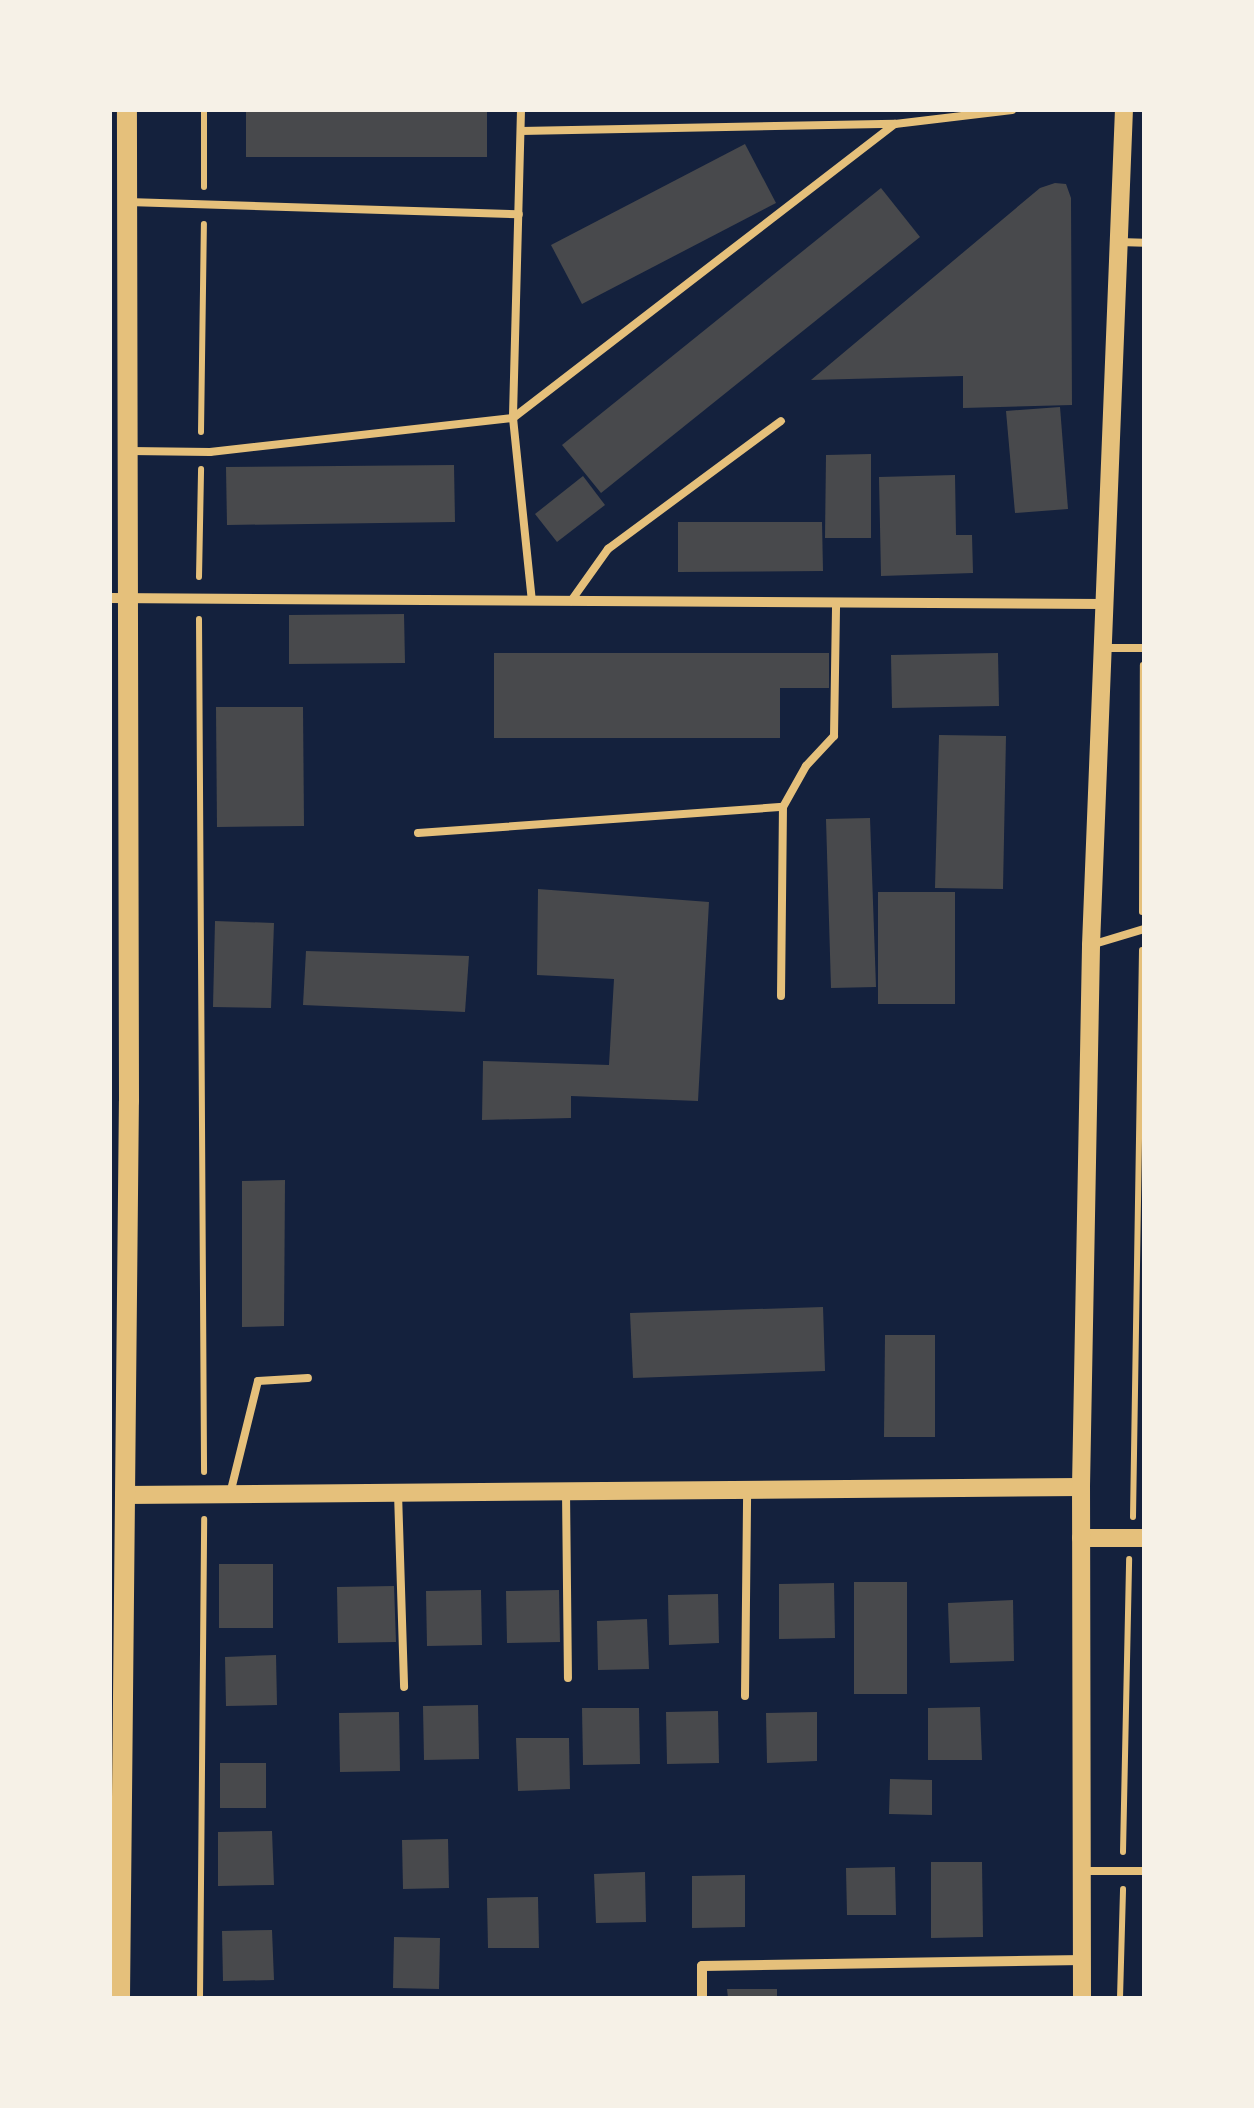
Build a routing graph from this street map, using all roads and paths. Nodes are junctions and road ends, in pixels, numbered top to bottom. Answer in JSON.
{"nodes":[{"id":1,"x":128,"y":110,"type":"edge"},
{"id":2,"x":204,"y":110,"type":"edge"},
{"id":3,"x":521,"y":110,"type":"edge"},
{"id":4,"x":1012,"y":110,"type":"edge"},
{"id":5,"x":1124,"y":110,"type":"edge"},
{"id":6,"x":895,"y":124,"type":"junction"},
{"id":7,"x":521,"y":130,"type":"junction"},
{"id":8,"x":127,"y":202,"type":"junction"},
{"id":9,"x":204,"y":202,"type":"junction"},
{"id":10,"x":518,"y":214,"type":"junction"},
{"id":11,"x":1119,"y":242,"type":"junction"},
{"id":12,"x":1144,"y":243,"type":"edge"},
{"id":13,"x":513,"y":418,"type":"junction"},
{"id":14,"x":781,"y":422,"type":"dead end"},
{"id":15,"x":128,"y":451,"type":"junction"},
{"id":16,"x":201,"y":452,"type":"junction"},
{"id":17,"x":118,"y":598,"type":"edge"},
{"id":18,"x":199,"y":599,"type":"junction"},
{"id":19,"x":532,"y":601,"type":"junction"},
{"id":20,"x":571,"y":601,"type":"junction"},
{"id":21,"x":836,"y":603,"type":"junction"},
{"id":22,"x":1104,"y":604,"type":"junction"},
{"id":23,"x":1102,"y":648,"type":"junction"},
{"id":24,"x":1144,"y":648,"type":"edge"},
{"id":25,"x":118,"y":724,"type":"edge"},
{"id":26,"x":783,"y":807,"type":"junction"},
{"id":27,"x":418,"y":833,"type":"dead end"},
{"id":28,"x":1143,"y":930,"type":"edge"},
{"id":29,"x":1091,"y":945,"type":"junction"},
{"id":30,"x":781,"y":996,"type":"dead end"},
{"id":31,"x":120,"y":1103,"type":"edge"},
{"id":32,"x":308,"y":1378,"type":"dead end"},
{"id":33,"x":1081,"y":1486,"type":"junction"},
{"id":34,"x":748,"y":1490,"type":"junction"},
{"id":35,"x":566,"y":1491,"type":"junction"},
{"id":36,"x":398,"y":1493,"type":"junction"},
{"id":37,"x":204,"y":1494,"type":"junction"},
{"id":38,"x":230,"y":1494,"type":"junction"},
{"id":39,"x":124,"y":1495,"type":"junction"},
{"id":40,"x":1140,"y":1499,"type":"edge"},
{"id":41,"x":1081,"y":1538,"type":"junction"},
{"id":42,"x":1137,"y":1538,"type":"edge"},
{"id":43,"x":568,"y":1678,"type":"dead end"},
{"id":44,"x":404,"y":1687,"type":"dead end"},
{"id":45,"x":746,"y":1696,"type":"dead end"},
{"id":46,"x":115,"y":1700,"type":"edge"},
{"id":47,"x":1123,"y":1870,"type":"junction"},
{"id":48,"x":1082,"y":1871,"type":"junction"},
{"id":49,"x":1144,"y":1871,"type":"edge"},
{"id":50,"x":1083,"y":1960,"type":"junction"},
{"id":51,"x":120,"y":1998,"type":"edge"},
{"id":52,"x":200,"y":1998,"type":"edge"},
{"id":53,"x":702,"y":1998,"type":"edge"},
{"id":54,"x":1082,"y":1998,"type":"edge"},
{"id":55,"x":1120,"y":1998,"type":"edge"}],
"edges":[{"from":1,"to":8,"type":"main road"},
{"from":2,"to":9,"type":"path"},
{"from":3,"to":7,"type":"lane"},
{"from":4,"to":6,"type":"lane"},
{"from":5,"to":11,"type":"street"},
{"from":6,"to":7,"type":"lane"},
{"from":6,"to":13,"type":"lane"},
{"from":7,"to":10,"type":"lane"},
{"from":8,"to":9,"type":"lane"},
{"from":8,"to":15,"type":"main road"},
{"from":9,"to":10,"type":"lane"},
{"from":9,"to":16,"type":"path"},
{"from":10,"to":13,"type":"lane"},
{"from":11,"to":12,"type":"lane"},
{"from":11,"to":22,"type":"street"},
{"from":13,"to":16,"type":"lane"},
{"from":13,"to":19,"type":"lane"},
{"from":14,"to":20,"type":"lane"},
{"from":15,"to":16,"type":"lane"},
{"from":15,"to":17,"type":"main road"},
{"from":16,"to":18,"type":"path"},
{"from":17,"to":18,"type":"street"},
{"from":17,"to":25,"type":"main road"},
{"from":18,"to":19,"type":"street"},
{"from":18,"to":37,"type":"path"},
{"from":19,"to":20,"type":"street"},
{"from":20,"to":21,"type":"street"},
{"from":21,"to":22,"type":"street"},
{"from":21,"to":26,"type":"lane"},
{"from":22,"to":23,"type":"street"},
{"from":23,"to":24,"type":"lane"},
{"from":23,"to":29,"type":"street"},
{"from":24,"to":28,"type":"path"},
{"from":25,"to":31,"type":"main road"},
{"from":26,"to":27,"type":"lane"},
{"from":26,"to":30,"type":"lane"},
{"from":28,"to":29,"type":"lane"},
{"from":28,"to":40,"type":"path"},
{"from":29,"to":33,"type":"street"},
{"from":31,"to":39,"type":"main road"},
{"from":32,"to":38,"type":"lane"},
{"from":33,"to":34,"type":"street"},
{"from":33,"to":41,"type":"street"},
{"from":34,"to":35,"type":"street"},
{"from":34,"to":45,"type":"lane"},
{"from":35,"to":36,"type":"street"},
{"from":35,"to":43,"type":"lane"},
{"from":36,"to":38,"type":"street"},
{"from":36,"to":44,"type":"lane"},
{"from":37,"to":38,"type":"street"},
{"from":37,"to":39,"type":"street"},
{"from":37,"to":52,"type":"path"},
{"from":39,"to":46,"type":"main road"},
{"from":40,"to":42,"type":"path"},
{"from":41,"to":42,"type":"street"},
{"from":41,"to":48,"type":"street"},
{"from":42,"to":47,"type":"path"},
{"from":46,"to":51,"type":"main road"},
{"from":47,"to":48,"type":"lane"},
{"from":47,"to":49,"type":"lane"},
{"from":47,"to":55,"type":"path"},
{"from":48,"to":50,"type":"street"},
{"from":50,"to":53,"type":"street"},
{"from":50,"to":54,"type":"street"}]}
